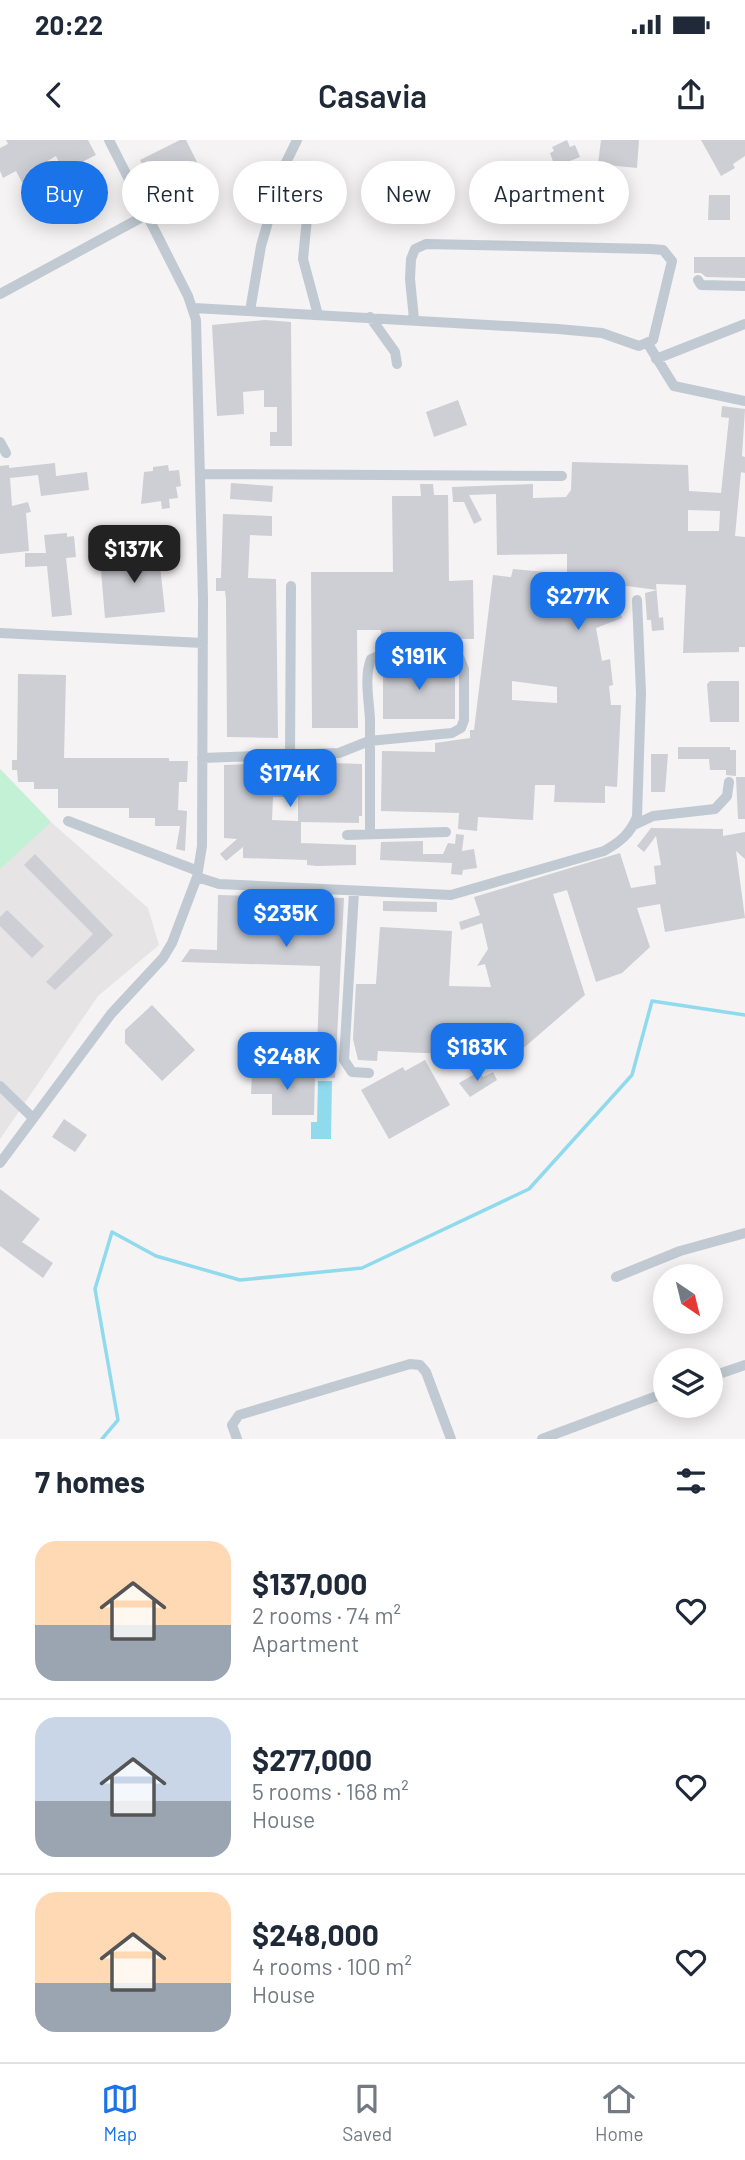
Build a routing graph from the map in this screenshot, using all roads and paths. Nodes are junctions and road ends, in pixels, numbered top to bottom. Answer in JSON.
{"nodes":[{"id":1,"x":109,"y":140,"type":"edge"},
{"id":2,"x":297,"y":140,"type":"edge"},
{"id":3,"x":286,"y":161,"type":"edge"},
{"id":4,"x":122,"y":166,"type":"edge"},
{"id":5,"x":129,"y":224,"type":"edge"},
{"id":6,"x":151,"y":224,"type":"edge"},
{"id":7,"x":267,"y":224,"type":"edge"},
{"id":8,"x":306,"y":224,"type":"edge"},
{"id":9,"x":698,"y":280,"type":"dead end"},
{"id":10,"x":745,"y":286,"type":"edge"},
{"id":11,"x":0,"y":294,"type":"edge"},
{"id":12,"x":194,"y":308,"type":"junction"},
{"id":13,"x":250,"y":311,"type":"junction"},
{"id":14,"x":318,"y":315,"type":"junction"},
{"id":15,"x":370,"y":317,"type":"junction"},
{"id":16,"x":414,"y":320,"type":"junction"},
{"id":17,"x":745,"y":324,"type":"edge"},
{"id":18,"x":648,"y":344,"type":"junction"},
{"id":19,"x":656,"y":359,"type":"junction"},
{"id":20,"x":397,"y":364,"type":"dead end"},
{"id":21,"x":745,"y":401,"type":"edge"},
{"id":22,"x":0,"y":442,"type":"edge"},
{"id":23,"x":6,"y":453,"type":"dead end"},
{"id":24,"x":201,"y":474,"type":"junction"},
{"id":25,"x":562,"y":476,"type":"dead end"},
{"id":26,"x":291,"y":586,"type":"dead end"},
{"id":27,"x":636,"y":600,"type":"dead end"},
{"id":28,"x":0,"y":633,"type":"edge"},
{"id":29,"x":203,"y":642,"type":"junction"},
{"id":30,"x":369,"y":741,"type":"junction"},
{"id":31,"x":290,"y":756,"type":"junction"},
{"id":32,"x":202,"y":758,"type":"junction"},
{"id":33,"x":729,"y":782,"type":"dead end"},
{"id":34,"x":68,"y":821,"type":"dead end"},
{"id":35,"x":634,"y":825,"type":"junction"},
{"id":36,"x":446,"y":832,"type":"dead end"},
{"id":37,"x":370,"y":834,"type":"junction"},
{"id":38,"x":347,"y":835,"type":"dead end"},
{"id":39,"x":197,"y":874,"type":"junction"},
{"id":40,"x":354,"y":892,"type":"junction"},
{"id":41,"x":369,"y":1073,"type":"dead end"},
{"id":42,"x":0,"y":1086,"type":"edge"},
{"id":43,"x":33,"y":1118,"type":"junction"},
{"id":44,"x":0,"y":1163,"type":"edge"},
{"id":45,"x":745,"y":1233,"type":"edge"},
{"id":46,"x":616,"y":1278,"type":"dead end"},
{"id":47,"x":745,"y":1365,"type":"edge"},
{"id":48,"x":723,"y":1373,"type":"edge"},
{"id":49,"x":653,"y":1397,"type":"edge"},
{"id":50,"x":237,"y":1439,"type":"edge"},
{"id":51,"x":451,"y":1439,"type":"edge"},
{"id":52,"x":542,"y":1439,"type":"edge"}],
"edges":[{"from":1,"to":4,"type":"street"},
{"from":2,"to":3,"type":"street"},
{"from":5,"to":11,"type":"street"},
{"from":6,"to":12,"type":"street"},
{"from":7,"to":13,"type":"street"},
{"from":8,"to":14,"type":"street"},
{"from":9,"to":10,"type":"street"},
{"from":12,"to":13,"type":"street"},
{"from":12,"to":24,"type":"street"},
{"from":13,"to":14,"type":"street"},
{"from":14,"to":15,"type":"street"},
{"from":15,"to":16,"type":"street"},
{"from":15,"to":20,"type":"street"},
{"from":16,"to":18,"type":"street"},
{"from":16,"to":18,"type":"street"},
{"from":17,"to":19,"type":"street"},
{"from":18,"to":19,"type":"street"},
{"from":19,"to":21,"type":"street"},
{"from":22,"to":23,"type":"street"},
{"from":24,"to":25,"type":"street"},
{"from":24,"to":29,"type":"street"},
{"from":26,"to":31,"type":"street"},
{"from":27,"to":35,"type":"street"},
{"from":28,"to":29,"type":"street"},
{"from":29,"to":32,"type":"street"},
{"from":30,"to":30,"type":"street"},
{"from":30,"to":31,"type":"street"},
{"from":30,"to":37,"type":"street"},
{"from":31,"to":32,"type":"street"},
{"from":32,"to":39,"type":"street"},
{"from":33,"to":35,"type":"street"},
{"from":34,"to":39,"type":"street"},
{"from":35,"to":40,"type":"street"},
{"from":36,"to":37,"type":"street"},
{"from":37,"to":38,"type":"street"},
{"from":39,"to":40,"type":"street"},
{"from":39,"to":43,"type":"street"},
{"from":40,"to":41,"type":"street"},
{"from":42,"to":43,"type":"street"},
{"from":43,"to":44,"type":"street"},
{"from":45,"to":46,"type":"street"},
{"from":47,"to":48,"type":"street"},
{"from":49,"to":52,"type":"street"},
{"from":50,"to":51,"type":"street"}]}
